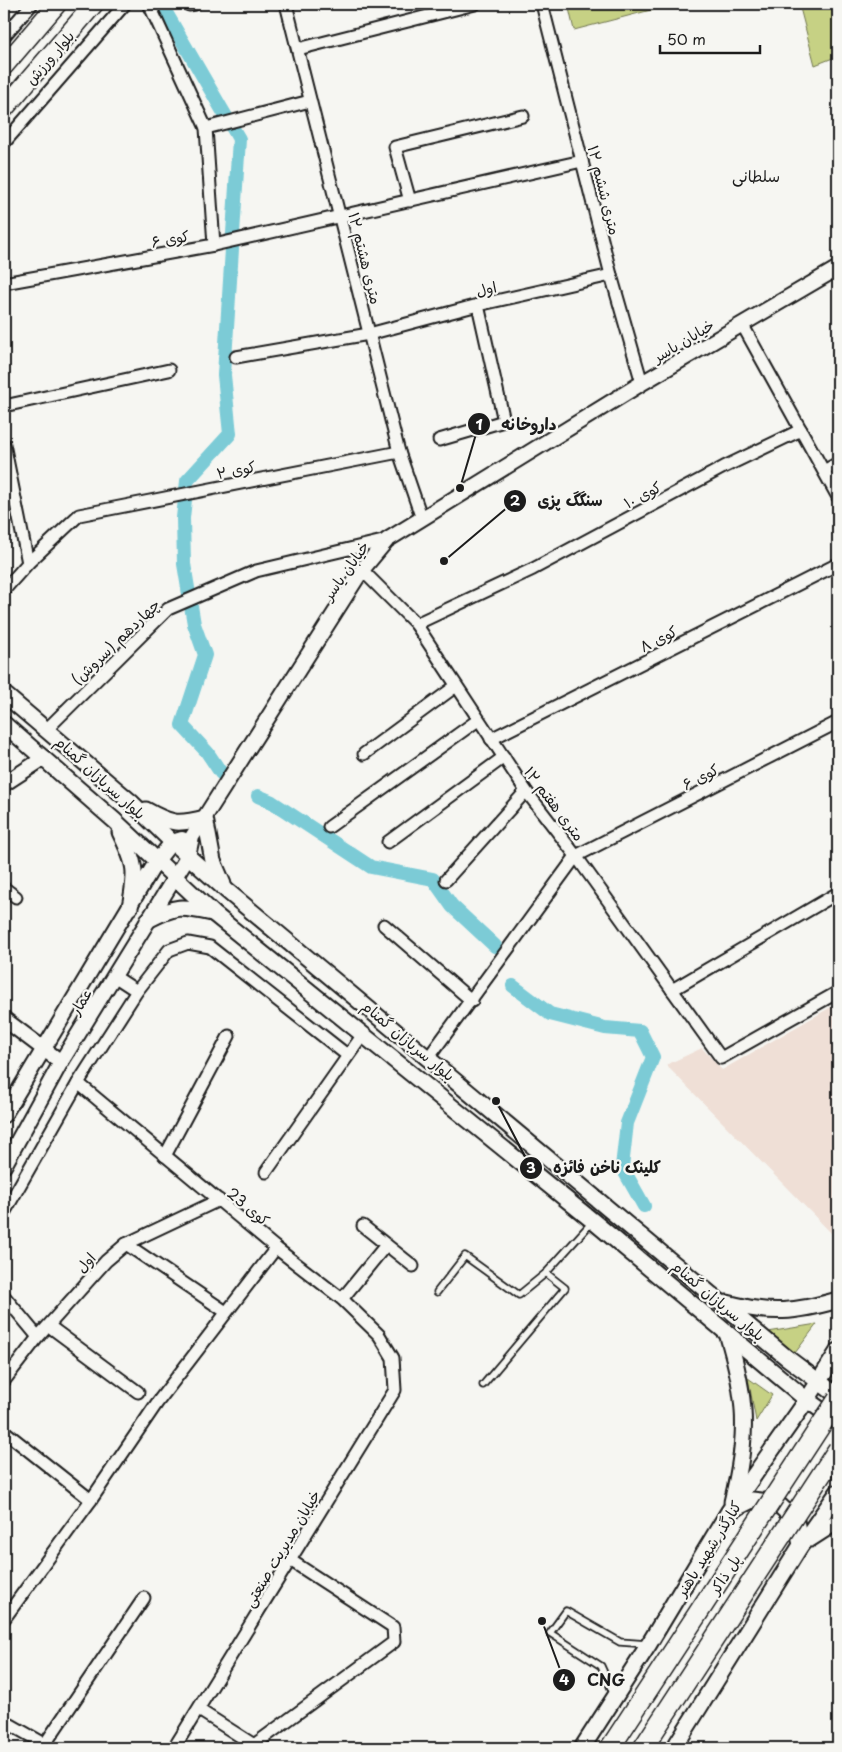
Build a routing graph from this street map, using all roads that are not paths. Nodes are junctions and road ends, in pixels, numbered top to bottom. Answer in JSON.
{"nodes":[{"id":1,"x":32,"y":4,"type":"edge"},
{"id":2,"x":57,"y":4,"type":"edge"},
{"id":3,"x":94,"y":4,"type":"edge"},
{"id":4,"x":125,"y":4,"type":"edge"},
{"id":5,"x":149,"y":4,"type":"edge"},
{"id":6,"x":286,"y":4,"type":"edge"},
{"id":7,"x":476,"y":4,"type":"edge"},
{"id":8,"x":542,"y":4,"type":"edge"},
{"id":9,"x":4,"y":36,"type":"edge"},
{"id":10,"x":298,"y":49,"type":"junction"},
{"id":11,"x":4,"y":66,"type":"edge"},
{"id":12,"x":310,"y":102,"type":"junction"},
{"id":13,"x":4,"y":109,"type":"edge"},
{"id":14,"x":524,"y":116,"type":"dead end"},
{"id":15,"x":206,"y":128,"type":"junction"},
{"id":16,"x":4,"y":143,"type":"edge"},
{"id":17,"x":582,"y":160,"type":"junction"},
{"id":18,"x":410,"y":201,"type":"junction"},
{"id":19,"x":341,"y":217,"type":"junction"},
{"id":20,"x":214,"y":245,"type":"junction"},
{"id":21,"x":838,"y":268,"type":"edge"},
{"id":22,"x":611,"y":275,"type":"junction"},
{"id":23,"x":4,"y":283,"type":"edge"},
{"id":24,"x":478,"y":305,"type":"junction"},
{"id":25,"x":742,"y":324,"type":"junction"},
{"id":26,"x":369,"y":334,"type":"junction"},
{"id":27,"x":236,"y":357,"type":"dead end"},
{"id":28,"x":170,"y":370,"type":"dead end"},
{"id":29,"x":642,"y":384,"type":"junction"},
{"id":30,"x":4,"y":406,"type":"edge"},
{"id":31,"x":801,"y":430,"type":"junction"},
{"id":32,"x":439,"y":440,"type":"dead end"},
{"id":33,"x":4,"y":444,"type":"edge"},
{"id":34,"x":399,"y":452,"type":"junction"},
{"id":35,"x":838,"y":463,"type":"edge"},
{"id":36,"x":824,"y":471,"type":"junction"},
{"id":37,"x":838,"y":497,"type":"edge"},
{"id":38,"x":422,"y":519,"type":"junction"},
{"id":39,"x":387,"y":540,"type":"junction"},
{"id":40,"x":28,"y":563,"type":"junction"},
{"id":41,"x":838,"y":564,"type":"edge"},
{"id":42,"x":362,"y":570,"type":"junction"},
{"id":43,"x":4,"y":590,"type":"edge"},
{"id":44,"x":416,"y":624,"type":"junction"},
{"id":45,"x":456,"y":686,"type":"junction"},
{"id":46,"x":4,"y":694,"type":"edge"},
{"id":47,"x":478,"y":720,"type":"junction"},
{"id":48,"x":838,"y":722,"type":"edge"},
{"id":49,"x":4,"y":724,"type":"edge"},
{"id":50,"x":47,"y":729,"type":"junction"},
{"id":51,"x":491,"y":739,"type":"junction"},
{"id":52,"x":364,"y":754,"type":"dead end"},
{"id":53,"x":504,"y":757,"type":"junction"},
{"id":54,"x":44,"y":758,"type":"junction"},
{"id":55,"x":4,"y":784,"type":"edge"},
{"id":56,"x":526,"y":791,"type":"junction"},
{"id":57,"x":132,"y":802,"type":"junction"},
{"id":58,"x":205,"y":818,"type":"junction"},
{"id":59,"x":114,"y":821,"type":"junction"},
{"id":60,"x":329,"y":827,"type":"dead end"},
{"id":61,"x":192,"y":837,"type":"junction"},
{"id":62,"x":172,"y":842,"type":"junction"},
{"id":63,"x":388,"y":842,"type":"dead end"},
{"id":64,"x":188,"y":856,"type":"junction"},
{"id":65,"x":576,"y":856,"type":"junction"},
{"id":66,"x":156,"y":862,"type":"junction"},
{"id":67,"x":174,"y":876,"type":"junction"},
{"id":68,"x":446,"y":880,"type":"dead end"},
{"id":69,"x":4,"y":888,"type":"edge"},
{"id":70,"x":226,"y":890,"type":"junction"},
{"id":71,"x":838,"y":893,"type":"edge"},
{"id":72,"x":16,"y":897,"type":"dead end"},
{"id":73,"x":130,"y":907,"type":"junction"},
{"id":74,"x":214,"y":914,"type":"junction"},
{"id":75,"x":148,"y":920,"type":"junction"},
{"id":76,"x":384,"y":925,"type":"dead end"},
{"id":77,"x":114,"y":976,"type":"junction"},
{"id":78,"x":672,"y":990,"type":"junction"},
{"id":79,"x":137,"y":991,"type":"junction"},
{"id":80,"x":838,"y":992,"type":"edge"},
{"id":81,"x":472,"y":1001,"type":"junction"},
{"id":82,"x":4,"y":1019,"type":"edge"},
{"id":83,"x":229,"y":1036,"type":"dead end"},
{"id":84,"x":362,"y":1036,"type":"junction"},
{"id":85,"x":42,"y":1048,"type":"junction"},
{"id":86,"x":347,"y":1055,"type":"junction"},
{"id":87,"x":429,"y":1057,"type":"junction"},
{"id":88,"x":61,"y":1062,"type":"junction"},
{"id":89,"x":78,"y":1083,"type":"junction"},
{"id":90,"x":4,"y":1115,"type":"edge"},
{"id":91,"x":165,"y":1156,"type":"junction"},
{"id":92,"x":4,"y":1166,"type":"edge"},
{"id":93,"x":266,"y":1172,"type":"dead end"},
{"id":94,"x":219,"y":1200,"type":"junction"},
{"id":95,"x":4,"y":1213,"type":"edge"},
{"id":96,"x":593,"y":1221,"type":"junction"},
{"id":97,"x":362,"y":1226,"type":"dead end"},
{"id":98,"x":126,"y":1244,"type":"junction"},
{"id":99,"x":386,"y":1245,"type":"junction"},
{"id":100,"x":276,"y":1248,"type":"junction"},
{"id":101,"x":413,"y":1266,"type":"dead end"},
{"id":102,"x":546,"y":1274,"type":"junction"},
{"id":103,"x":438,"y":1292,"type":"dead end"},
{"id":104,"x":4,"y":1296,"type":"edge"},
{"id":105,"x":342,"y":1300,"type":"junction"},
{"id":106,"x":838,"y":1300,"type":"edge"},
{"id":107,"x":721,"y":1302,"type":"junction"},
{"id":108,"x":226,"y":1312,"type":"junction"},
{"id":109,"x":49,"y":1326,"type":"junction"},
{"id":110,"x":727,"y":1333,"type":"junction"},
{"id":111,"x":38,"y":1337,"type":"junction"},
{"id":112,"x":838,"y":1351,"type":"edge"},
{"id":113,"x":393,"y":1358,"type":"joint"},
{"id":114,"x":4,"y":1381,"type":"edge"},
{"id":115,"x":819,"y":1381,"type":"junction"},
{"id":116,"x":483,"y":1385,"type":"dead end"},
{"id":117,"x":138,"y":1392,"type":"dead end"},
{"id":118,"x":838,"y":1397,"type":"edge"},
{"id":119,"x":807,"y":1400,"type":"junction"},
{"id":120,"x":838,"y":1422,"type":"edge"},
{"id":121,"x":4,"y":1431,"type":"edge"},
{"id":122,"x":838,"y":1449,"type":"edge"},
{"id":123,"x":838,"y":1492,"type":"edge"},
{"id":124,"x":91,"y":1500,"type":"junction"},
{"id":125,"x":729,"y":1511,"type":"junction"},
{"id":126,"x":838,"y":1521,"type":"edge"},
{"id":127,"x":801,"y":1546,"type":"junction"},
{"id":128,"x":290,"y":1560,"type":"junction"},
{"id":129,"x":144,"y":1598,"type":"dead end"},
{"id":130,"x":4,"y":1619,"type":"edge"},
{"id":131,"x":649,"y":1644,"type":"junction"},
{"id":132,"x":615,"y":1696,"type":"junction"},
{"id":133,"x":199,"y":1710,"type":"junction"},
{"id":134,"x":4,"y":1721,"type":"edge"},
{"id":135,"x":48,"y":1746,"type":"edge"},
{"id":136,"x":252,"y":1746,"type":"edge"},
{"id":137,"x":174,"y":1748,"type":"edge"},
{"id":138,"x":582,"y":1748,"type":"edge"},
{"id":139,"x":610,"y":1748,"type":"edge"},
{"id":140,"x":643,"y":1748,"type":"edge"},
{"id":141,"x":674,"y":1748,"type":"edge"}],
"edges":[{"from":1,"to":9,"type":"street"},
{"from":2,"to":11,"type":"main road","name":"بلوار ورزش"},
{"from":3,"to":13,"type":"main road","name":"بلوار ورزش"},
{"from":4,"to":16,"type":"street"},
{"from":5,"to":15,"type":"street"},
{"from":6,"to":10,"type":"street","name":"۱۲ متری هشتم"},
{"from":7,"to":10,"type":"street"},
{"from":8,"to":17,"type":"street","name":"۱۲ متری ششم"},
{"from":10,"to":12,"type":"street","name":"۱۲ متری هشتم"},
{"from":12,"to":15,"type":"street"},
{"from":12,"to":19,"type":"street","name":"۱۲ متری هشتم"},
{"from":14,"to":18,"type":"street"},
{"from":15,"to":20,"type":"street"},
{"from":17,"to":18,"type":"street","name":"کوی ۶"},
{"from":17,"to":22,"type":"street","name":"۱۲ متری ششم"},
{"from":18,"to":19,"type":"street","name":"کوی ۶"},
{"from":19,"to":20,"type":"street","name":"کوی ۶"},
{"from":19,"to":26,"type":"street","name":"۱۲ متری هشتم"},
{"from":20,"to":23,"type":"street","name":"کوی ۶"},
{"from":21,"to":25,"type":"street","name":"خیابان یاسر"},
{"from":22,"to":24,"type":"street","name":"اول"},
{"from":22,"to":29,"type":"street","name":"۱۲ متری ششم"},
{"from":24,"to":26,"type":"street","name":"اول"},
{"from":24,"to":32,"type":"street"},
{"from":25,"to":29,"type":"street","name":"خیابان یاسر"},
{"from":25,"to":31,"type":"street"},
{"from":26,"to":27,"type":"street","name":"اول"},
{"from":26,"to":34,"type":"street","name":"۱۲ متری هشتم"},
{"from":28,"to":30,"type":"street"},
{"from":29,"to":38,"type":"street","name":"خیابان یاسر"},
{"from":31,"to":36,"type":"street"},
{"from":31,"to":44,"type":"street","name":"کوی ۱۰"},
{"from":33,"to":40,"type":"street"},
{"from":34,"to":38,"type":"street","name":"۱۲ متری هشتم"},
{"from":34,"to":40,"type":"street","name":"کوی ۲"},
{"from":35,"to":36,"type":"street"},
{"from":36,"to":37,"type":"street"},
{"from":38,"to":39,"type":"street","name":"خیابان یاسر"},
{"from":39,"to":42,"type":"street","name":"خیابان یاسر"},
{"from":39,"to":50,"type":"street","name":"چهاردهم (سروش)"},
{"from":40,"to":43,"type":"street"},
{"from":41,"to":51,"type":"street","name":"کوی ۸"},
{"from":42,"to":44,"type":"street","name":"۱۲ متری هفتم"},
{"from":42,"to":58,"type":"street","name":"خیابان یاسر"},
{"from":44,"to":45,"type":"street","name":"۱۲ متری هفتم"},
{"from":45,"to":47,"type":"street","name":"۱۲ متری هفتم"},
{"from":45,"to":52,"type":"street"},
{"from":46,"to":50,"type":"main road","name":"بلوار سربازان گمنام"},
{"from":47,"to":51,"type":"street","name":"۱۲ متری هفتم"},
{"from":47,"to":60,"type":"street"},
{"from":48,"to":65,"type":"street","name":"کوی ۶"},
{"from":49,"to":54,"type":"main road","name":"بلوار سربازان گمنام"},
{"from":50,"to":57,"type":"main road","name":"بلوار سربازان گمنام"},
{"from":51,"to":53,"type":"street","name":"۱۲ متری هفتم"},
{"from":53,"to":56,"type":"street","name":"۱۲ متری هفتم"},
{"from":53,"to":63,"type":"street"},
{"from":54,"to":55,"type":"street"},
{"from":54,"to":59,"type":"main road","name":"بلوار سربازان گمنام"},
{"from":56,"to":65,"type":"street","name":"۱۲ متری هفتم"},
{"from":56,"to":68,"type":"street"},
{"from":57,"to":58,"type":"main road"},
{"from":57,"to":62,"type":"main road","name":"بلوار سربازان گمنام"},
{"from":58,"to":61,"type":"street","name":"خیابان یاسر"},
{"from":58,"to":70,"type":"main road"},
{"from":59,"to":66,"type":"main road","name":"بلوار سربازان گمنام"},
{"from":59,"to":73,"type":"main road"},
{"from":61,"to":62,"type":"street"},
{"from":61,"to":64,"type":"street","name":"خیابان یاسر"},
{"from":62,"to":64,"type":"main road","name":"بلوار سربازان گمنام"},
{"from":62,"to":66,"type":"street","name":"عمار"},
{"from":64,"to":67,"type":"street","name":"عمار"},
{"from":64,"to":70,"type":"main road","name":"بلوار سربازان گمنام"},
{"from":65,"to":78,"type":"street","name":"۱۲ متری هفتم"},
{"from":65,"to":81,"type":"street"},
{"from":66,"to":67,"type":"main road","name":"بلوار سربازان گمنام"},
{"from":66,"to":73,"type":"street","name":"عمار"},
{"from":67,"to":74,"type":"main road","name":"بلوار سربازان گمنام"},
{"from":67,"to":75,"type":"street","name":"عمار"},
{"from":69,"to":72,"type":"street"},
{"from":70,"to":87,"type":"main road","name":"بلوار سربازان گمنام"},
{"from":71,"to":78,"type":"street"},
{"from":73,"to":85,"type":"street","name":"عمار"},
{"from":74,"to":75,"type":"main road"},
{"from":74,"to":84,"type":"main road","name":"بلوار سربازان گمنام"},
{"from":75,"to":77,"type":"street","name":"عمار"},
{"from":76,"to":81,"type":"street"},
{"from":77,"to":79,"type":"street"},
{"from":77,"to":88,"type":"street","name":"عمار"},
{"from":78,"to":80,"type":"street","name":"۱۲ متری هفتم"},
{"from":79,"to":86,"type":"street"},
{"from":79,"to":89,"type":"street"},
{"from":81,"to":87,"type":"street"},
{"from":82,"to":85,"type":"street"},
{"from":83,"to":91,"type":"street"},
{"from":84,"to":86,"type":"street"},
{"from":84,"to":96,"type":"main road","name":"بلوار سربازان گمنام"},
{"from":85,"to":88,"type":"street"},
{"from":85,"to":90,"type":"street","name":"عمار"},
{"from":86,"to":93,"type":"street"},
{"from":87,"to":107,"type":"main road","name":"بلوار سربازان گمنام"},
{"from":88,"to":92,"type":"street","name":"عمار"},
{"from":89,"to":91,"type":"street","name":"کوی 23"},
{"from":89,"to":95,"type":"street"},
{"from":91,"to":94,"type":"street","name":"کوی 23"},
{"from":94,"to":98,"type":"street","name":"اول"},
{"from":94,"to":100,"type":"street","name":"کوی 23"},
{"from":96,"to":102,"type":"lane"},
{"from":96,"to":110,"type":"main road","name":"بلوار سربازان گمنام"},
{"from":97,"to":99,"type":"street"},
{"from":98,"to":108,"type":"street"},
{"from":98,"to":109,"type":"street","name":"اول"},
{"from":99,"to":101,"type":"street"},
{"from":99,"to":105,"type":"street"},
{"from":100,"to":105,"type":"street","name":"کوی 23"},
{"from":100,"to":108,"type":"street"},
{"from":102,"to":103,"type":"lane"},
{"from":102,"to":116,"type":"lane"},
{"from":104,"to":111,"type":"street"},
{"from":105,"to":113,"type":"street","name":"کوی 23"},
{"from":106,"to":107,"type":"main road"},
{"from":107,"to":115,"type":"main road","name":"بلوار سربازان گمنام"},
{"from":108,"to":124,"type":"street"},
{"from":109,"to":111,"type":"street","name":"اول"},
{"from":109,"to":117,"type":"street"},
{"from":110,"to":119,"type":"main road","name":"بلوار سربازان گمنام"},
{"from":110,"to":125,"type":"main road"},
{"from":111,"to":114,"type":"street","name":"اول"},
{"from":112,"to":115,"type":"main road","name":"کنارگذر شهید باهنر"},
{"from":113,"to":128,"type":"street","name":"خیابان مدیریت صنعتی"},
{"from":115,"to":118,"type":"main road","name":"بلوار سربازان گمنام"},
{"from":115,"to":119,"type":"main road","name":"کنارگذر شهید باهنر"},
{"from":118,"to":139,"type":"highway","name":"پل ذاکر","bridge":true},
{"from":119,"to":120,"type":"main road","name":"بلوار سربازان گمنام"},
{"from":119,"to":125,"type":"main road","name":"کنارگذر شهید باهنر"},
{"from":121,"to":124,"type":"street"},
{"from":122,"to":140,"type":"highway","name":"پل ذاکر","bridge":true},
{"from":123,"to":127,"type":"main road"},
{"from":124,"to":130,"type":"street"},
{"from":125,"to":127,"type":"main road"},
{"from":125,"to":131,"type":"main road","name":"کنارگذر شهید باهنر"},
{"from":126,"to":127,"type":"main road"},
{"from":127,"to":141,"type":"main road"},
{"from":128,"to":133,"type":"street","name":"خیابان مدیریت صنعتی"},
{"from":128,"to":136,"type":"street"},
{"from":129,"to":135,"type":"street"},
{"from":131,"to":132,"type":"main road","name":"کنارگذر شهید باهنر"},
{"from":131,"to":132,"type":"lane"},
{"from":132,"to":138,"type":"main road","name":"کنارگذر شهید باهنر"},
{"from":133,"to":136,"type":"street"},
{"from":133,"to":137,"type":"street","name":"خیابان مدیریت صنعتی"},
{"from":134,"to":135,"type":"street"}]}
